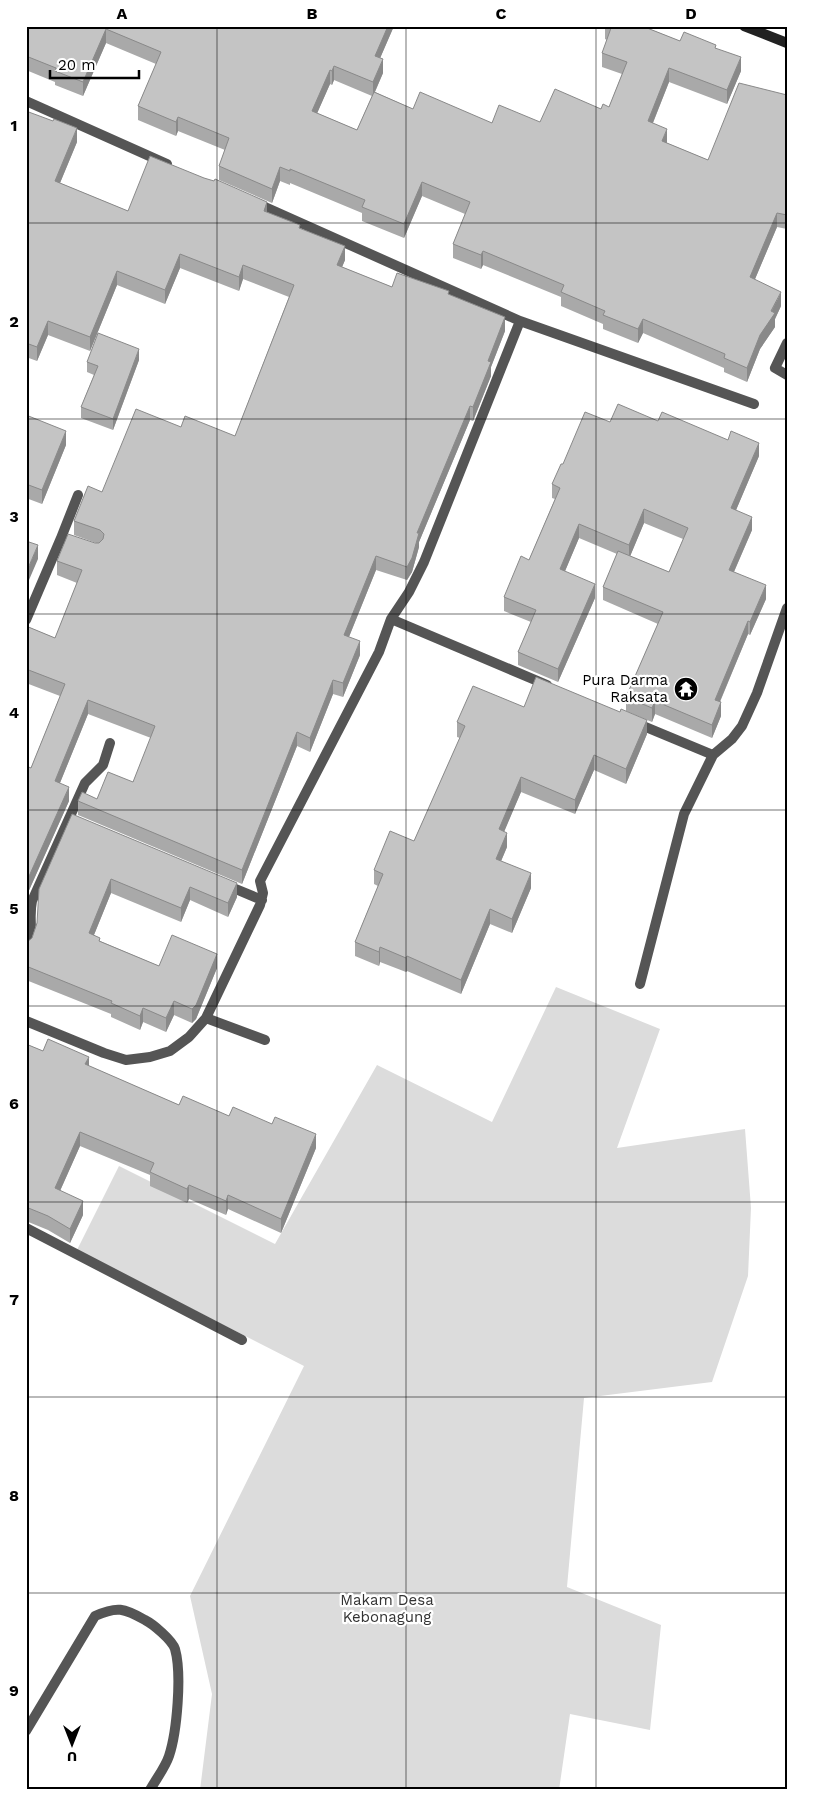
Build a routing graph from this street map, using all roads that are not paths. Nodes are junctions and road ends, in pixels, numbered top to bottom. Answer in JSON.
{"nodes":[{"id":1,"x":744,"y":26,"type":"edge"},
{"id":2,"x":787,"y":43,"type":"edge"},
{"id":3,"x":26,"y":101,"type":"edge"},
{"id":4,"x":179,"y":169,"type":"edge"},
{"id":5,"x":251,"y":201,"type":"edge"},
{"id":6,"x":520,"y":321,"type":"junction"},
{"id":7,"x":787,"y":343,"type":"edge"},
{"id":8,"x":787,"y":374,"type":"edge"},
{"id":9,"x":754,"y":404,"type":"dead end"},
{"id":10,"x":78,"y":495,"type":"dead end"},
{"id":11,"x":61,"y":538,"type":"junction"},
{"id":12,"x":88,"y":547,"type":"edge"},
{"id":13,"x":787,"y":608,"type":"edge"},
{"id":14,"x":391,"y":619,"type":"junction"},
{"id":15,"x":26,"y":620,"type":"edge"},
{"id":16,"x":555,"y":689,"type":"edge"},
{"id":17,"x":628,"y":719,"type":"edge"},
{"id":18,"x":110,"y":743,"type":"dead end"},
{"id":19,"x":713,"y":756,"type":"junction"},
{"id":20,"x":216,"y":881,"type":"edge"},
{"id":21,"x":262,"y":900,"type":"junction"},
{"id":22,"x":26,"y":950,"type":"edge"},
{"id":23,"x":640,"y":984,"type":"dead end"},
{"id":24,"x":206,"y":1018,"type":"junction"},
{"id":25,"x":26,"y":1021,"type":"edge"},
{"id":26,"x":265,"y":1040,"type":"dead end"},
{"id":27,"x":26,"y":1228,"type":"edge"},
{"id":28,"x":242,"y":1340,"type":"dead end"},
{"id":29,"x":26,"y":1731,"type":"edge"},
{"id":30,"x":150,"y":1790,"type":"edge"}],
"edges":[{"from":1,"to":2,"type":"main road"},
{"from":3,"to":4,"type":"street"},
{"from":5,"to":6,"type":"street"},
{"from":6,"to":9,"type":"street"},
{"from":6,"to":14,"type":"street"},
{"from":7,"to":8,"type":"street"},
{"from":10,"to":11,"type":"street"},
{"from":11,"to":12,"type":"street"},
{"from":11,"to":15,"type":"street"},
{"from":13,"to":19,"type":"street"},
{"from":14,"to":16,"type":"street"},
{"from":14,"to":21,"type":"street"},
{"from":17,"to":19,"type":"street"},
{"from":18,"to":22,"type":"street"},
{"from":19,"to":23,"type":"street"},
{"from":20,"to":21,"type":"street"},
{"from":21,"to":24,"type":"street"},
{"from":24,"to":25,"type":"street"},
{"from":24,"to":26,"type":"street"},
{"from":27,"to":28,"type":"street"},
{"from":29,"to":30,"type":"street"}]}
